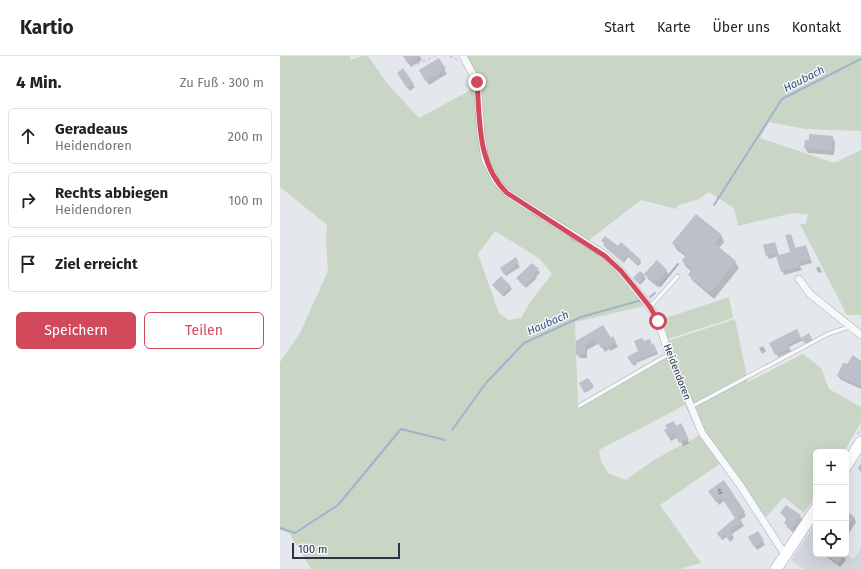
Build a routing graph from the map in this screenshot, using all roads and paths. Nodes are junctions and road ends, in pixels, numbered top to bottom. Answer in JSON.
{"nodes":[{"id":1,"x":435,"y":56,"type":"edge"},
{"id":2,"x":463,"y":56,"type":"edge"},
{"id":3,"x":417,"y":64,"type":"dead end"},
{"id":4,"x":678,"y":276,"type":"dead end"},
{"id":5,"x":799,"y":279,"type":"dead end"},
{"id":6,"x":650,"y":307,"type":"junction"},
{"id":7,"x":850,"y":326,"type":"junction"},
{"id":8,"x":861,"y":335,"type":"edge"},
{"id":9,"x":669,"y":354,"type":"junction"},
{"id":10,"x":579,"y":406,"type":"dead end"},
{"id":11,"x":691,"y":408,"type":"junction"},
{"id":12,"x":861,"y":442,"type":"edge"},
{"id":13,"x":849,"y":461,"type":"edge"},
{"id":14,"x":813,"y":513,"type":"edge"},
{"id":15,"x":786,"y":553,"type":"junction"},
{"id":16,"x":776,"y":569,"type":"edge"}],
"edges":[{"from":1,"to":3,"type":"path"},
{"from":2,"to":6,"type":"street","name":"Heidendoren"},
{"from":4,"to":6,"type":"lane"},
{"from":5,"to":7,"type":"street"},
{"from":6,"to":9,"type":"street","name":"Heidendoren"},
{"from":7,"to":8,"type":"street"},
{"from":7,"to":11,"type":"lane"},
{"from":9,"to":10,"type":"lane"},
{"from":9,"to":11,"type":"street","name":"Heidendoren"},
{"from":11,"to":15,"type":"street","name":"Heidendoren"},
{"from":12,"to":13,"type":"main road"},
{"from":14,"to":15,"type":"main road"},
{"from":15,"to":16,"type":"main road"}]}
